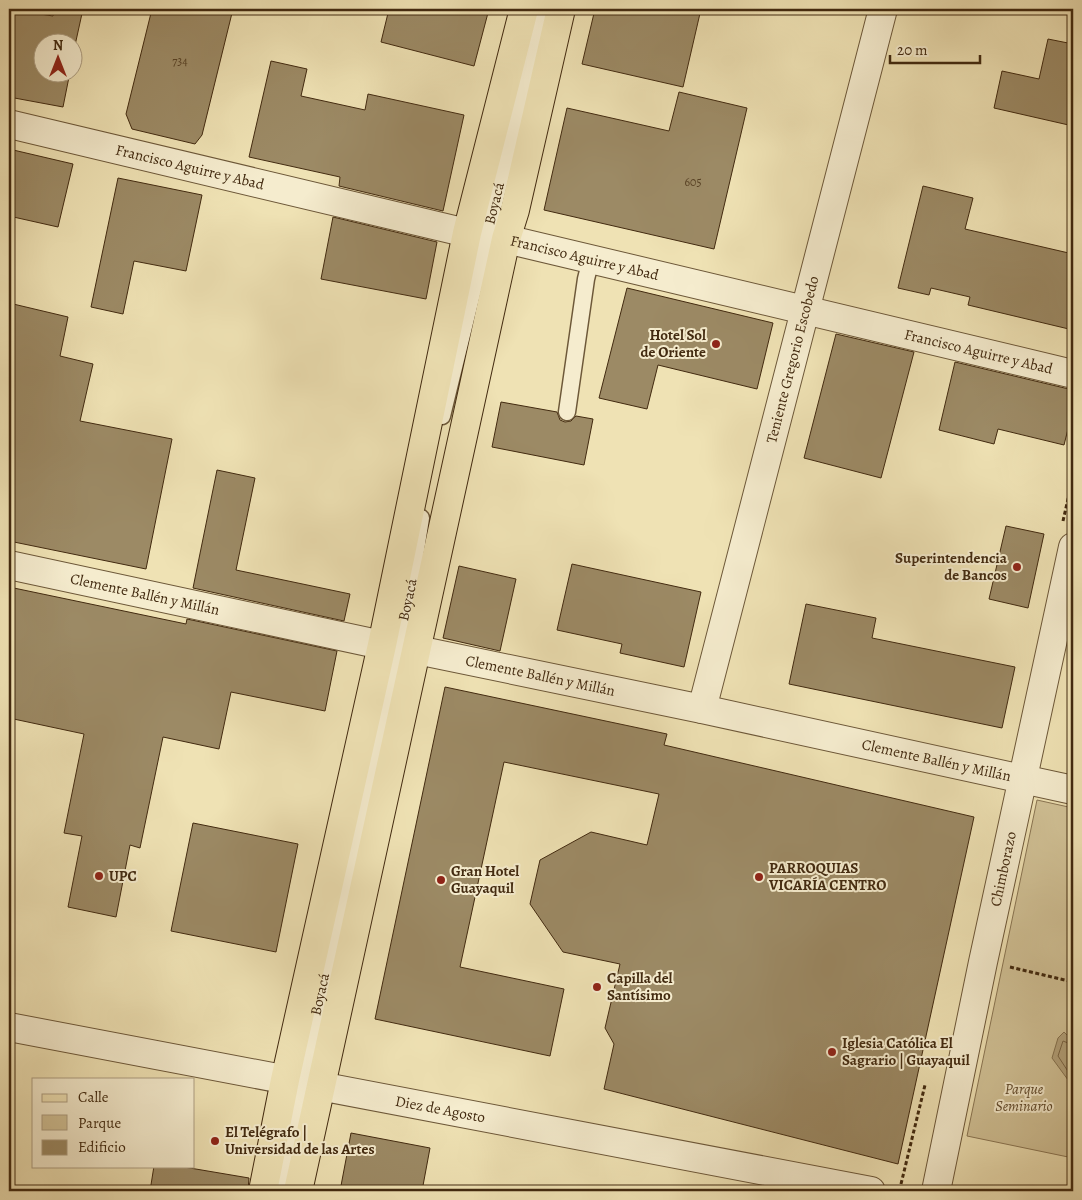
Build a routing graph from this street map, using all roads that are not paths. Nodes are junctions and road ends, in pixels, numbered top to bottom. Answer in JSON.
{"nodes":[{"id":1,"x":524,"y":9,"type":"edge"},
{"id":2,"x":542,"y":9,"type":"edge"},
{"id":3,"x":561,"y":9,"type":"edge"},
{"id":4,"x":883,"y":9,"type":"edge"},
{"id":5,"x":9,"y":124,"type":"edge"},
{"id":6,"x":487,"y":236,"type":"junction"},
{"id":7,"x":591,"y":259,"type":"junction"},
{"id":8,"x":805,"y":310,"type":"junction"},
{"id":9,"x":1073,"y":374,"type":"edge"},
{"id":10,"x":567,"y":412,"type":"dead end"},
{"id":11,"x":1073,"y":547,"type":"edge"},
{"id":12,"x":9,"y":564,"type":"edge"},
{"id":13,"x":398,"y":648,"type":"junction"},
{"id":14,"x":702,"y":709,"type":"junction"},
{"id":15,"x":1024,"y":779,"type":"junction"},
{"id":16,"x":1073,"y":790,"type":"edge"},
{"id":17,"x":9,"y":1027,"type":"edge"},
{"id":18,"x":302,"y":1083,"type":"junction"},
{"id":19,"x":263,"y":1191,"type":"edge"},
{"id":20,"x":279,"y":1191,"type":"edge"},
{"id":21,"x":298,"y":1191,"type":"edge"},
{"id":22,"x":871,"y":1191,"type":"edge"},
{"id":23,"x":936,"y":1191,"type":"edge"}],
"edges":[{"from":1,"to":6,"type":"main road","name":"Boyacá"},
{"from":2,"to":6,"type":"lane","name":"Boyacá"},
{"from":3,"to":6,"type":"main road","name":"Boyacá"},
{"from":4,"to":8,"type":"street","name":"Teniente Gregorio Escobedo"},
{"from":5,"to":6,"type":"street","name":"Francisco Aguirre y Abad"},
{"from":6,"to":7,"type":"street","name":"Francisco Aguirre y Abad"},
{"from":6,"to":13,"type":"main road","name":"Boyacá"},
{"from":6,"to":13,"type":"main road","name":"Boyacá"},
{"from":7,"to":8,"type":"street","name":"Francisco Aguirre y Abad"},
{"from":7,"to":10,"type":"lane"},
{"from":8,"to":9,"type":"street","name":"Francisco Aguirre y Abad"},
{"from":8,"to":14,"type":"street","name":"Teniente Gregorio Escobedo"},
{"from":11,"to":15,"type":"street","name":"Chimborazo"},
{"from":12,"to":13,"type":"street","name":"Clemente Ballén y Millán"},
{"from":13,"to":14,"type":"street","name":"Clemente Ballén y Millán"},
{"from":13,"to":18,"type":"main road","name":"Boyacá"},
{"from":13,"to":18,"type":"main road","name":"Boyacá"},
{"from":14,"to":15,"type":"street","name":"Clemente Ballén y Millán"},
{"from":15,"to":16,"type":"street","name":"Clemente Ballén y Millán"},
{"from":15,"to":23,"type":"street","name":"Chimborazo"},
{"from":17,"to":18,"type":"street","name":"Diez de Agosto"},
{"from":18,"to":19,"type":"main road","name":"Boyacá"},
{"from":18,"to":20,"type":"lane","name":"Boyacá"},
{"from":18,"to":21,"type":"main road","name":"Boyacá"},
{"from":18,"to":22,"type":"street","name":"Diez de Agosto"}]}
